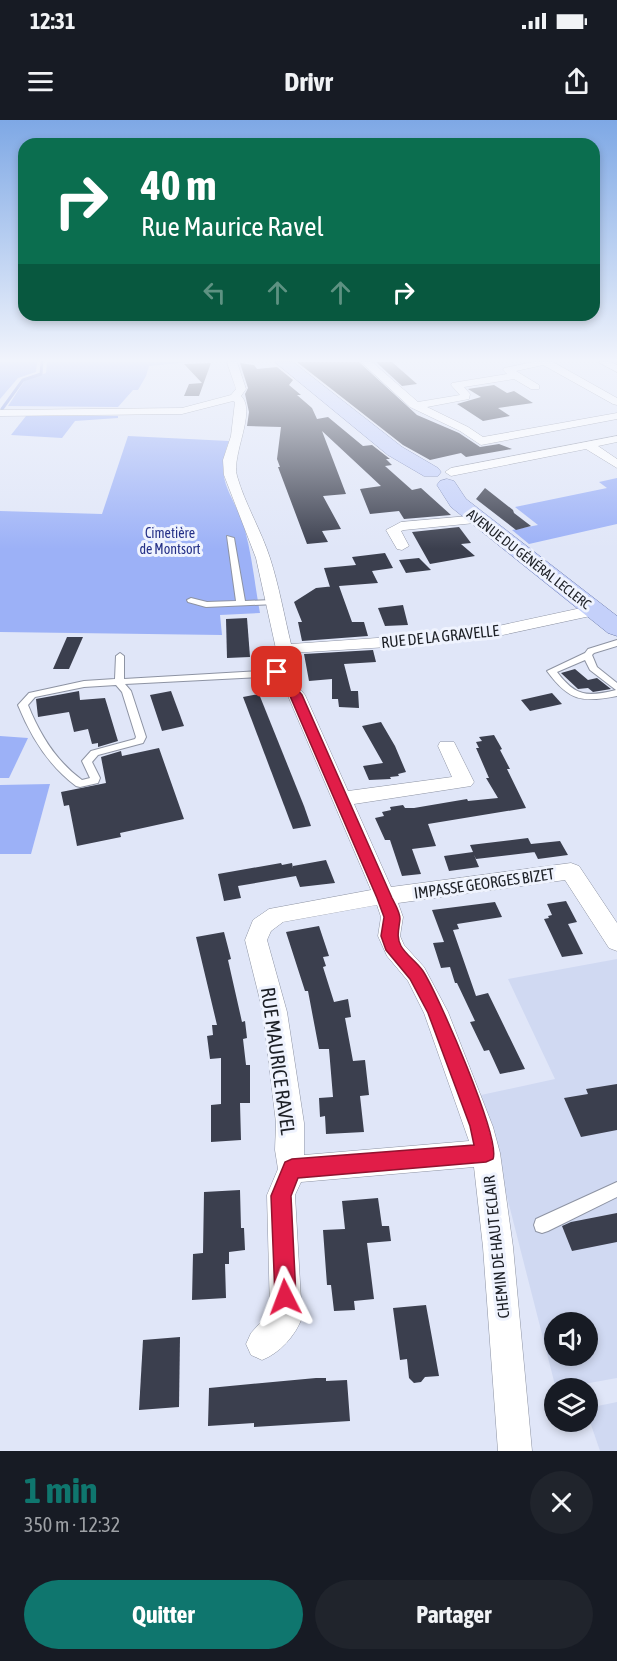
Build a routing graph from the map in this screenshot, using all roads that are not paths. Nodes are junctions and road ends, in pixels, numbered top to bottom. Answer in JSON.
{"nodes":[{"id":1,"x":239,"y":424,"type":"edge"},
{"id":2,"x":361,"y":424,"type":"edge"},
{"id":3,"x":454,"y":424,"type":"edge"},
{"id":4,"x":508,"y":424,"type":"edge"},
{"id":5,"x":573,"y":424,"type":"edge"},
{"id":6,"x":581,"y":424,"type":"edge"},
{"id":7,"x":468,"y":431,"type":"junction"},
{"id":8,"x":614,"y":439,"type":"edge"},
{"id":9,"x":588,"y":445,"type":"junction"},
{"id":10,"x":611,"y":454,"type":"edge"},
{"id":11,"x":617,"y":464,"type":"edge"},
{"id":12,"x":447,"y":477,"type":"junction"},
{"id":13,"x":480,"y":519,"type":"junction"},
{"id":14,"x":230,"y":538,"type":"dead end"},
{"id":15,"x":402,"y":546,"type":"dead end"},
{"id":16,"x":191,"y":600,"type":"dead end"},
{"id":17,"x":273,"y":602,"type":"junction"},
{"id":18,"x":241,"y":604,"type":"junction"},
{"id":19,"x":595,"y":610,"type":"junction"},
{"id":20,"x":617,"y":628,"type":"edge"},
{"id":21,"x":617,"y":643,"type":"edge"},
{"id":22,"x":284,"y":649,"type":"junction"},
{"id":23,"x":588,"y":655,"type":"junction"},
{"id":24,"x":120,"y":656,"type":"dead end"},
{"id":25,"x":278,"y":673,"type":"junction"},
{"id":26,"x":119,"y":683,"type":"junction"},
{"id":27,"x":617,"y":688,"type":"edge"},
{"id":28,"x":617,"y":693,"type":"edge"},
{"id":29,"x":447,"y":746,"type":"dead end"},
{"id":30,"x":340,"y":799,"type":"junction"},
{"id":31,"x":385,"y":898,"type":"junction"},
{"id":32,"x":617,"y":942,"type":"edge"},
{"id":33,"x":486,"y":1153,"type":"junction"},
{"id":34,"x":292,"y":1169,"type":"junction"},
{"id":35,"x":617,"y":1189,"type":"edge"},
{"id":36,"x":542,"y":1225,"type":"dead end"},
{"id":37,"x":262,"y":1344,"type":"dead end"},
{"id":38,"x":515,"y":1451,"type":"edge"}],
"edges":[{"from":1,"to":17,"type":"street"},
{"from":2,"to":12,"type":"main road","name":"AVENUE DU GÉNÉRAL LECLERC"},
{"from":3,"to":7,"type":"street"},
{"from":4,"to":7,"type":"street"},
{"from":5,"to":7,"type":"street"},
{"from":6,"to":8,"type":"street"},
{"from":8,"to":9,"type":"street"},
{"from":9,"to":10,"type":"street"},
{"from":9,"to":12,"type":"street"},
{"from":10,"to":11,"type":"street"},
{"from":10,"to":12,"type":"street"},
{"from":12,"to":13,"type":"main road","name":"AVENUE DU GÉNÉRAL LECLERC"},
{"from":13,"to":15,"type":"street"},
{"from":13,"to":19,"type":"main road","name":"AVENUE DU GÉNÉRAL LECLERC"},
{"from":14,"to":18,"type":"lane"},
{"from":16,"to":18,"type":"lane"},
{"from":17,"to":18,"type":"lane"},
{"from":17,"to":22,"type":"street"},
{"from":19,"to":20,"type":"main road","name":"AVENUE DU GÉNÉRAL LECLERC"},
{"from":19,"to":22,"type":"street","name":"RUE DE LA GRAVELLE"},
{"from":21,"to":23,"type":"lane"},
{"from":22,"to":25,"type":"street"},
{"from":23,"to":27,"type":"lane"},
{"from":23,"to":28,"type":"lane"},
{"from":24,"to":26,"type":"lane"},
{"from":25,"to":26,"type":"lane"},
{"from":25,"to":30,"type":"street","name":"CHEMIN DE HAUT ECLAIR"},
{"from":26,"to":26,"type":"lane"},
{"from":29,"to":30,"type":"street"},
{"from":30,"to":31,"type":"street","name":"CHEMIN DE HAUT ECLAIR"},
{"from":31,"to":32,"type":"street","name":"IMPASSE GEORGES BIZET"},
{"from":31,"to":33,"type":"street","name":"CHEMIN DE HAUT ECLAIR"},
{"from":31,"to":34,"type":"street","name":"RUE MAURICE RAVEL"},
{"from":33,"to":34,"type":"street"},
{"from":33,"to":38,"type":"street","name":"CHEMIN DE HAUT ECLAIR"},
{"from":34,"to":37,"type":"street"},
{"from":35,"to":36,"type":"lane"}]}
